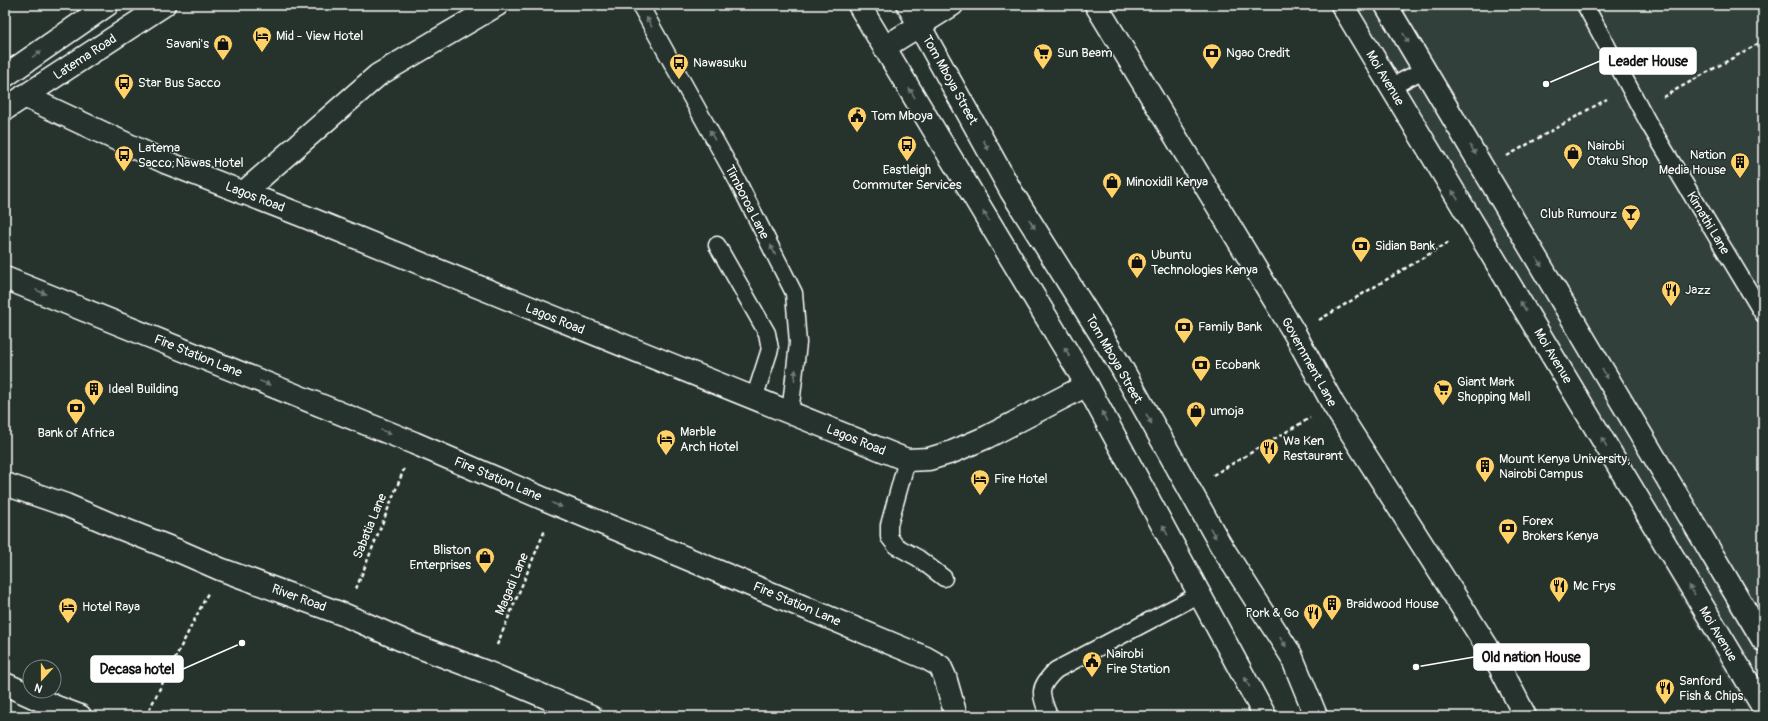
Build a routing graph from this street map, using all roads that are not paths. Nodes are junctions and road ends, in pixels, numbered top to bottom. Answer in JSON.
{"nodes":[{"id":1,"x":107,"y":5,"type":"edge"},
{"id":2,"x":116,"y":5,"type":"edge"},
{"id":3,"x":164,"y":5,"type":"edge"},
{"id":4,"x":497,"y":5,"type":"edge"},
{"id":5,"x":640,"y":5,"type":"edge"},
{"id":6,"x":859,"y":5,"type":"edge"},
{"id":7,"x":908,"y":5,"type":"edge"},
{"id":8,"x":952,"y":5,"type":"edge"},
{"id":9,"x":1096,"y":5,"type":"edge"},
{"id":10,"x":1342,"y":5,"type":"edge"},
{"id":11,"x":1386,"y":5,"type":"edge"},
{"id":12,"x":1585,"y":5,"type":"edge"},
{"id":13,"x":920,"y":25,"type":"junction"},
{"id":14,"x":130,"y":27,"type":"junction"},
{"id":15,"x":885,"y":47,"type":"junction"},
{"id":16,"x":1425,"y":69,"type":"junction"},
{"id":17,"x":5,"y":76,"type":"edge"},
{"id":18,"x":1390,"y":87,"type":"junction"},
{"id":19,"x":24,"y":96,"type":"junction"},
{"id":20,"x":5,"y":109,"type":"edge"},
{"id":21,"x":244,"y":193,"type":"junction"},
{"id":22,"x":717,"y":245,"type":"dead end"},
{"id":23,"x":5,"y":278,"type":"edge"},
{"id":24,"x":1763,"y":314,"type":"edge"},
{"id":25,"x":1087,"y":386,"type":"junction"},
{"id":26,"x":754,"y":399,"type":"junction"},
{"id":27,"x":790,"y":414,"type":"junction"},
{"id":28,"x":907,"y":460,"type":"junction"},
{"id":29,"x":5,"y":484,"type":"edge"},
{"id":30,"x":944,"y":578,"type":"dead end"},
{"id":31,"x":1200,"y":594,"type":"junction"},
{"id":32,"x":1763,"y":640,"type":"edge"},
{"id":33,"x":5,"y":684,"type":"edge"},
{"id":34,"x":1763,"y":707,"type":"edge"},
{"id":35,"x":80,"y":716,"type":"edge"},
{"id":36,"x":591,"y":716,"type":"edge"},
{"id":37,"x":956,"y":716,"type":"edge"},
{"id":38,"x":1049,"y":716,"type":"edge"},
{"id":39,"x":1265,"y":716,"type":"edge"},
{"id":40,"x":1316,"y":716,"type":"edge"},
{"id":41,"x":1525,"y":716,"type":"edge"}],
"edges":[{"from":17,"to":1,"type":"street","one_way":true},
{"from":2,"to":14,"type":"street"},
{"from":3,"to":14,"type":"street","name":"Latema Road"},
{"from":4,"to":21,"type":"street"},
{"from":27,"to":5,"type":"lane","name":"Timboroa Lane","one_way":true},
{"from":6,"to":15,"type":"street"},
{"from":7,"to":13,"type":"street","name":"Tom Mboya Street"},
{"from":8,"to":13,"type":"street"},
{"from":9,"to":41,"type":"street","name":"Government Lane"},
{"from":10,"to":18,"type":"street","name":"Moi Avenue"},
{"from":11,"to":16,"type":"street","one_way":true},
{"from":12,"to":24,"type":"lane","name":"Kimathi Lane"},
{"from":13,"to":15,"type":"street"},
{"from":13,"to":40,"type":"street","name":"Tom Mboya Street","one_way":true},
{"from":14,"to":19,"type":"street","name":"Latema Road"},
{"from":25,"to":15,"type":"street","one_way":true},
{"from":16,"to":18,"type":"lane"},
{"from":16,"to":32,"type":"street","one_way":true},
{"from":34,"to":18,"type":"street","name":"Moi Avenue","one_way":true},
{"from":19,"to":20,"type":"street","name":"Latema Road"},
{"from":19,"to":21,"type":"street","name":"Lagos Road"},
{"from":21,"to":26,"type":"street","name":"Lagos Road"},
{"from":22,"to":26,"type":"lane"},
{"from":23,"to":37,"type":"street","name":"Fire Station Lane","one_way":true},
{"from":25,"to":28,"type":"street","name":"Lagos Road"},
{"from":31,"to":25,"type":"street","one_way":true},
{"from":26,"to":27,"type":"street","name":"Lagos Road"},
{"from":27,"to":28,"type":"street","name":"Lagos Road"},
{"from":28,"to":30,"type":"lane"},
{"from":29,"to":36,"type":"street","name":"River Road"},
{"from":31,"to":38,"type":"lane"},
{"from":39,"to":31,"type":"street","one_way":true},
{"from":33,"to":35,"type":"street"}]}
